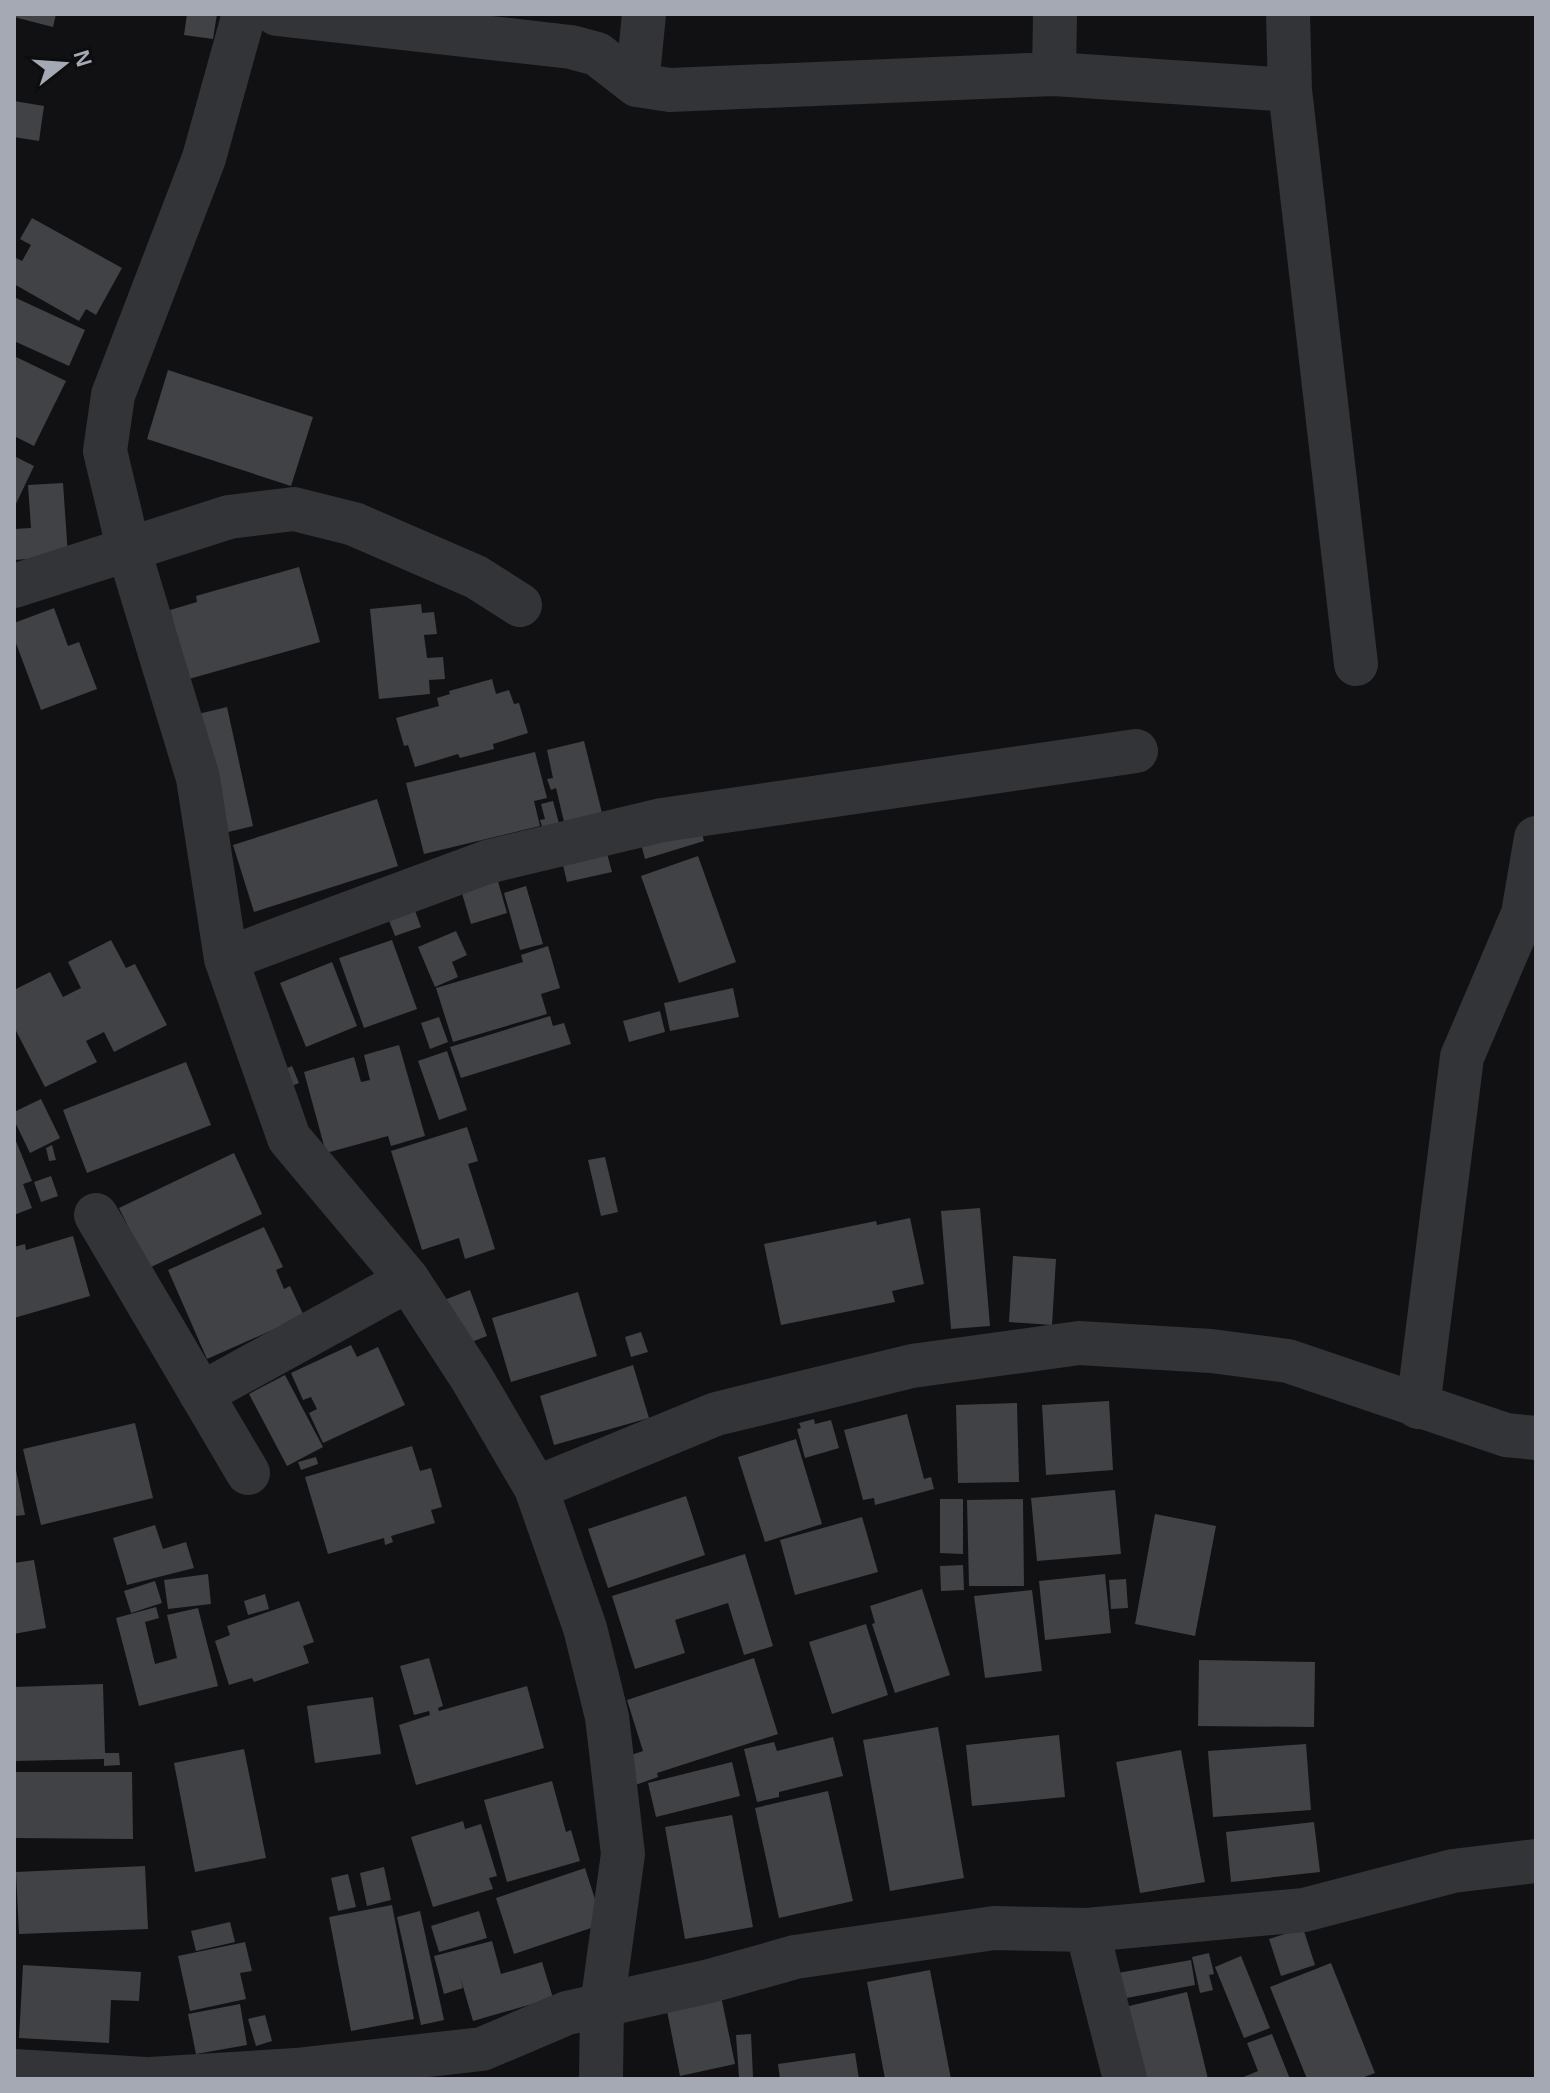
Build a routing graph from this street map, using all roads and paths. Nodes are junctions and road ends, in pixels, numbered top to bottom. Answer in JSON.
{"nodes":[{"id":1,"x":244,"y":14,"type":"edge"},
{"id":2,"x":277,"y":14,"type":"edge"},
{"id":3,"x":644,"y":14,"type":"edge"},
{"id":4,"x":1055,"y":14,"type":"edge"},
{"id":5,"x":1288,"y":14,"type":"edge"},
{"id":6,"x":1054,"y":74,"type":"junction"},
{"id":7,"x":637,"y":85,"type":"junction"},
{"id":8,"x":1290,"y":90,"type":"junction"},
{"id":9,"x":129,"y":551,"type":"junction"},
{"id":10,"x":14,"y":586,"type":"edge"},
{"id":11,"x":520,"y":605,"type":"dead end"},
{"id":12,"x":1356,"y":664,"type":"dead end"},
{"id":13,"x":1136,"y":751,"type":"dead end"},
{"id":14,"x":1536,"y":838,"type":"edge"},
{"id":15,"x":226,"y":959,"type":"junction"},
{"id":16,"x":96,"y":1215,"type":"dead end"},
{"id":17,"x":408,"y":1280,"type":"junction"},
{"id":18,"x":201,"y":1394,"type":"junction"},
{"id":19,"x":1418,"y":1407,"type":"junction"},
{"id":20,"x":1536,"y":1438,"type":"edge"},
{"id":21,"x":248,"y":1473,"type":"dead end"},
{"id":22,"x":536,"y":1488,"type":"junction"},
{"id":23,"x":1536,"y":1861,"type":"edge"},
{"id":24,"x":1087,"y":1930,"type":"junction"},
{"id":25,"x":602,"y":2006,"type":"junction"},
{"id":26,"x":14,"y":2071,"type":"edge"},
{"id":27,"x":148,"y":2079,"type":"edge"},
{"id":28,"x":601,"y":2079,"type":"edge"},
{"id":29,"x":1125,"y":2079,"type":"edge"}],
"edges":[{"from":1,"to":9,"type":"street"},
{"from":2,"to":7,"type":"street"},
{"from":3,"to":7,"type":"street"},
{"from":4,"to":6,"type":"street"},
{"from":5,"to":8,"type":"street"},
{"from":6,"to":7,"type":"street"},
{"from":6,"to":8,"type":"street"},
{"from":8,"to":12,"type":"street"},
{"from":9,"to":10,"type":"street"},
{"from":9,"to":11,"type":"street"},
{"from":9,"to":15,"type":"street"},
{"from":13,"to":15,"type":"street"},
{"from":14,"to":19,"type":"street"},
{"from":15,"to":17,"type":"street"},
{"from":16,"to":18,"type":"street"},
{"from":17,"to":18,"type":"street"},
{"from":17,"to":22,"type":"street"},
{"from":18,"to":21,"type":"street"},
{"from":19,"to":20,"type":"street"},
{"from":19,"to":22,"type":"street"},
{"from":22,"to":25,"type":"street"},
{"from":23,"to":24,"type":"street"},
{"from":24,"to":25,"type":"street"},
{"from":24,"to":29,"type":"street"},
{"from":25,"to":27,"type":"street"},
{"from":25,"to":28,"type":"street"},
{"from":26,"to":27,"type":"street"}]}
